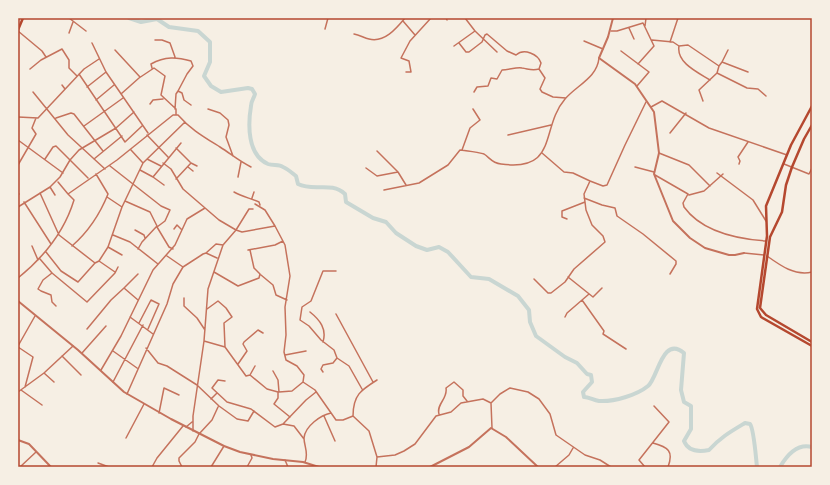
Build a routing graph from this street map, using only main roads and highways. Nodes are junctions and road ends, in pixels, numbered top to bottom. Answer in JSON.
{"nodes":[{"id":1,"x":23,"y":18,"type":"edge"},
{"id":2,"x":19,"y":23,"type":"edge"},
{"id":3,"x":18,"y":31,"type":"edge"},
{"id":4,"x":812,"y":106,"type":"edge"},
{"id":5,"x":812,"y":125,"type":"edge"},
{"id":6,"x":767,"y":248,"type":"junction"},
{"id":7,"x":761,"y":293,"type":"junction"},
{"id":8,"x":812,"y":342,"type":"edge"},
{"id":9,"x":812,"y":346,"type":"edge"}],
"edges":[{"from":1,"to":2,"type":"main road"},
{"from":2,"to":3,"type":"main road"},
{"from":4,"to":6,"type":"main road"},
{"from":5,"to":6,"type":"main road"},
{"from":6,"to":7,"type":"main road"},
{"from":7,"to":8,"type":"main road"},
{"from":7,"to":9,"type":"main road"}]}
